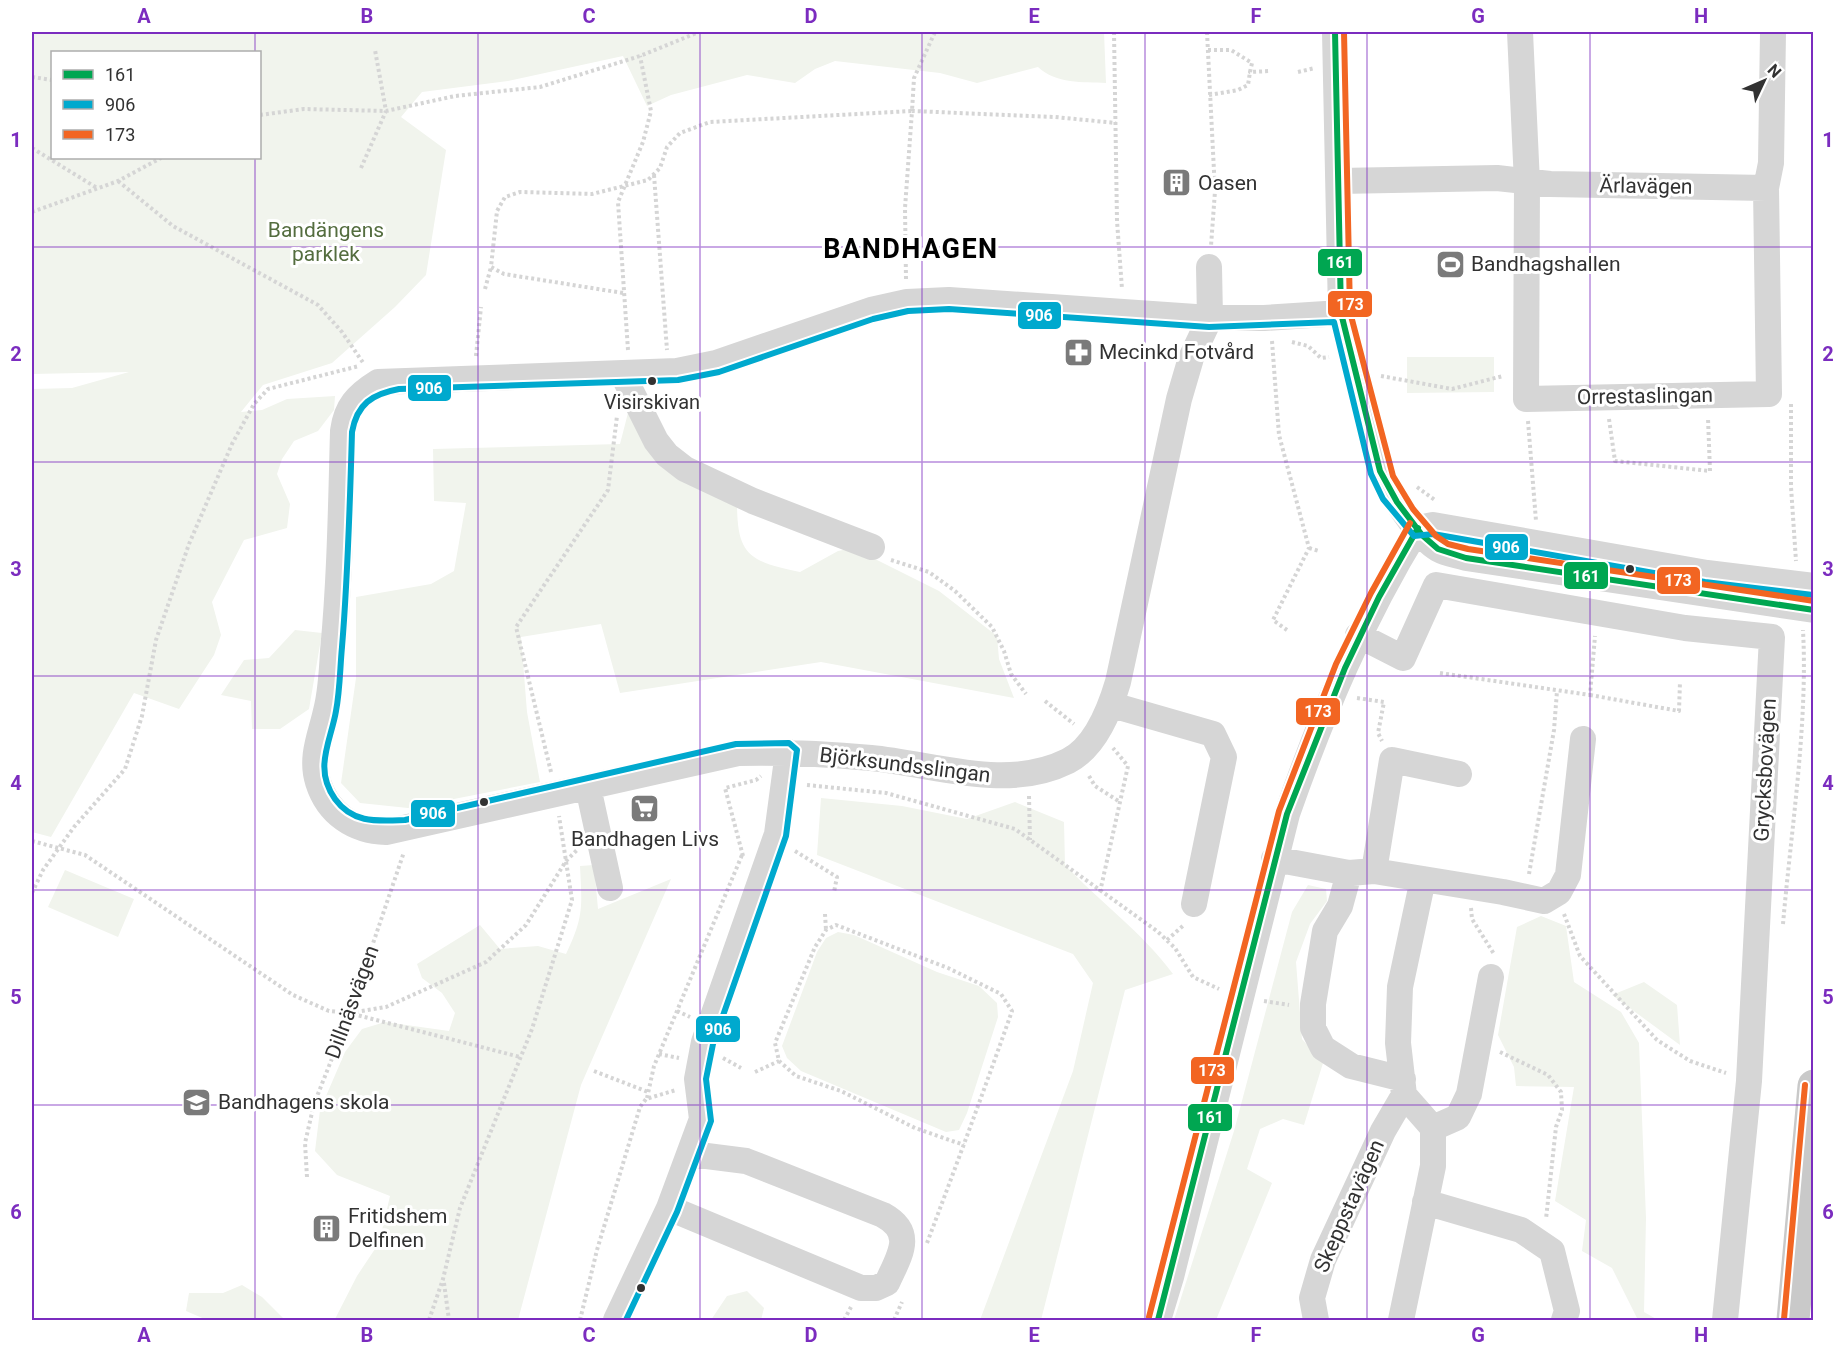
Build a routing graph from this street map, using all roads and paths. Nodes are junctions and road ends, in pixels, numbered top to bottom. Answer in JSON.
{"nodes":[{"id":1,"x":699,"y":32,"type":"edge"},
{"id":2,"x":935,"y":32,"type":"edge"},
{"id":3,"x":1114,"y":32,"type":"edge"},
{"id":4,"x":1207,"y":32,"type":"edge"},
{"id":5,"x":1335,"y":32,"type":"edge"},
{"id":6,"x":1520,"y":32,"type":"edge"},
{"id":7,"x":1773,"y":32,"type":"edge"},
{"id":8,"x":375,"y":50,"type":"dead end"},
{"id":9,"x":1208,"y":50,"type":"junction"},
{"id":10,"x":640,"y":56,"type":"junction"},
{"id":11,"x":1315,"y":68,"type":"dead end"},
{"id":12,"x":1270,"y":71,"type":"dead end"},
{"id":13,"x":1250,"y":72,"type":"junction"},
{"id":14,"x":1298,"y":72,"type":"dead end"},
{"id":15,"x":32,"y":77,"type":"edge"},
{"id":16,"x":51,"y":80,"type":"edge"},
{"id":17,"x":1209,"y":95,"type":"junction"},
{"id":18,"x":386,"y":111,"type":"junction"},
{"id":19,"x":912,"y":111,"type":"junction"},
{"id":20,"x":261,"y":114,"type":"edge"},
{"id":21,"x":1116,"y":123,"type":"junction"},
{"id":22,"x":32,"y":148,"type":"edge"},
{"id":23,"x":159,"y":159,"type":"edge"},
{"id":24,"x":361,"y":168,"type":"dead end"},
{"id":25,"x":654,"y":174,"type":"junction"},
{"id":26,"x":118,"y":181,"type":"junction"},
{"id":27,"x":1339,"y":181,"type":"junction"},
{"id":28,"x":1527,"y":183,"type":"junction"},
{"id":29,"x":97,"y":188,"type":"junction"},
{"id":30,"x":623,"y":188,"type":"junction"},
{"id":31,"x":1766,"y":188,"type":"junction"},
{"id":32,"x":32,"y":213,"type":"edge"},
{"id":33,"x":491,"y":267,"type":"junction"},
{"id":34,"x":1209,"y":267,"type":"joint"},
{"id":35,"x":485,"y":289,"type":"dead end"},
{"id":36,"x":623,"y":293,"type":"junction"},
{"id":37,"x":907,"y":302,"type":"junction"},
{"id":38,"x":481,"y":307,"type":"dead end"},
{"id":39,"x":1341,"y":313,"type":"junction"},
{"id":40,"x":1124,"y":314,"type":"junction"},
{"id":41,"x":1210,"y":318,"type":"junction"},
{"id":42,"x":1261,"y":341,"type":"dead end"},
{"id":43,"x":1272,"y":341,"type":"junction"},
{"id":44,"x":1349,"y":353,"type":"junction"},
{"id":45,"x":1525,"y":370,"type":"junction"},
{"id":46,"x":669,"y":371,"type":"junction"},
{"id":47,"x":368,"y":375,"type":"junction"},
{"id":48,"x":622,"y":375,"type":"junction"},
{"id":49,"x":474,"y":377,"type":"junction"},
{"id":50,"x":1379,"y":385,"type":"dead end"},
{"id":51,"x":1708,"y":395,"type":"junction"},
{"id":52,"x":1526,"y":399,"type":"junction"},
{"id":53,"x":617,"y":414,"type":"dead end"},
{"id":54,"x":1610,"y":432,"type":"dead end"},
{"id":55,"x":1409,"y":479,"type":"dead end"},
{"id":56,"x":1441,"y":503,"type":"dead end"},
{"id":57,"x":1526,"y":520,"type":"dead end"},
{"id":58,"x":1536,"y":521,"type":"junction"},
{"id":59,"x":1548,"y":524,"type":"dead end"},
{"id":60,"x":1418,"y":528,"type":"junction"},
{"id":61,"x":872,"y":547,"type":"joint"},
{"id":62,"x":1309,"y":548,"type":"junction"},
{"id":63,"x":1319,"y":550,"type":"dead end"},
{"id":64,"x":1814,"y":586,"type":"edge"},
{"id":65,"x":1814,"y":610,"type":"edge"},
{"id":66,"x":1598,"y":612,"type":"junction"},
{"id":67,"x":1287,"y":630,"type":"dead end"},
{"id":68,"x":1358,"y":635,"type":"junction"},
{"id":69,"x":1440,"y":673,"type":"dead end"},
{"id":70,"x":1680,"y":681,"type":"dead end"},
{"id":71,"x":1557,"y":691,"type":"junction"},
{"id":72,"x":1026,"y":694,"type":"dead end"},
{"id":73,"x":1590,"y":695,"type":"junction"},
{"id":74,"x":1348,"y":697,"type":"dead end"},
{"id":75,"x":1046,"y":701,"type":"dead end"},
{"id":76,"x":1112,"y":705,"type":"junction"},
{"id":77,"x":1081,"y":730,"type":"dead end"},
{"id":78,"x":1378,"y":733,"type":"dead end"},
{"id":79,"x":1582,"y":739,"type":"dead end"},
{"id":80,"x":1106,"y":741,"type":"dead end"},
{"id":81,"x":788,"y":752,"type":"junction"},
{"id":82,"x":1087,"y":772,"type":"dead end"},
{"id":83,"x":1459,"y":774,"type":"dead end"},
{"id":84,"x":775,"y":777,"type":"junction"},
{"id":85,"x":552,"y":779,"type":"dead end"},
{"id":86,"x":588,"y":787,"type":"junction"},
{"id":87,"x":1029,"y":789,"type":"dead end"},
{"id":88,"x":1120,"y":802,"type":"junction"},
{"id":89,"x":559,"y":813,"type":"dead end"},
{"id":90,"x":406,"y":829,"type":"junction"},
{"id":91,"x":775,"y":839,"type":"junction"},
{"id":92,"x":1030,"y":840,"type":"junction"},
{"id":93,"x":32,"y":841,"type":"edge"},
{"id":94,"x":60,"y":846,"type":"junction"},
{"id":95,"x":742,"y":855,"type":"junction"},
{"id":96,"x":1274,"y":859,"type":"junction"},
{"id":97,"x":749,"y":860,"type":"dead end"},
{"id":98,"x":566,"y":861,"type":"junction"},
{"id":99,"x":1361,"y":872,"type":"junction"},
{"id":100,"x":1423,"y":879,"type":"junction"},
{"id":101,"x":610,"y":888,"type":"dead end"},
{"id":102,"x":834,"y":892,"type":"dead end"},
{"id":103,"x":1100,"y":892,"type":"junction"},
{"id":104,"x":32,"y":893,"type":"edge"},
{"id":105,"x":1556,"y":894,"type":"junction"},
{"id":106,"x":1526,"y":896,"type":"junction"},
{"id":107,"x":1194,"y":904,"type":"dead end"},
{"id":108,"x":825,"y":914,"type":"dead end"},
{"id":109,"x":1472,"y":919,"type":"dead end"},
{"id":110,"x":826,"y":930,"type":"junction"},
{"id":111,"x":1491,"y":977,"type":"joint"},
{"id":112,"x":1225,"y":992,"type":"dead end"},
{"id":113,"x":1258,"y":1000,"type":"dead end"},
{"id":114,"x":1313,"y":1004,"type":"junction"},
{"id":115,"x":350,"y":1013,"type":"junction"},
{"id":116,"x":1481,"y":1043,"type":"junction"},
{"id":117,"x":520,"y":1057,"type":"junction"},
{"id":118,"x":779,"y":1060,"type":"junction"},
{"id":119,"x":594,"y":1071,"type":"dead end"},
{"id":120,"x":754,"y":1072,"type":"dead end"},
{"id":121,"x":1749,"y":1080,"type":"junction"},
{"id":122,"x":1814,"y":1086,"type":"edge"},
{"id":123,"x":1403,"y":1087,"type":"junction"},
{"id":124,"x":698,"y":1089,"type":"junction"},
{"id":125,"x":648,"y":1092,"type":"junction"},
{"id":126,"x":646,"y":1099,"type":"junction"},
{"id":127,"x":1433,"y":1128,"type":"junction"},
{"id":128,"x":964,"y":1145,"type":"junction"},
{"id":129,"x":691,"y":1154,"type":"junction"},
{"id":130,"x":307,"y":1177,"type":"dead end"},
{"id":131,"x":1425,"y":1202,"type":"junction"},
{"id":132,"x":669,"y":1208,"type":"junction"},
{"id":133,"x":1544,"y":1245,"type":"junction"},
{"id":134,"x":925,"y":1248,"type":"dead end"},
{"id":135,"x":443,"y":1280,"type":"junction"},
{"id":136,"x":905,"y":1295,"type":"dead end"},
{"id":137,"x":429,"y":1320,"type":"edge"},
{"id":138,"x":449,"y":1320,"type":"edge"},
{"id":139,"x":580,"y":1320,"type":"edge"},
{"id":140,"x":615,"y":1320,"type":"edge"},
{"id":141,"x":894,"y":1320,"type":"edge"},
{"id":142,"x":1158,"y":1320,"type":"edge"},
{"id":143,"x":1316,"y":1320,"type":"edge"},
{"id":144,"x":1401,"y":1320,"type":"edge"},
{"id":145,"x":1564,"y":1320,"type":"edge"},
{"id":146,"x":1725,"y":1320,"type":"edge"},
{"id":147,"x":1793,"y":1320,"type":"edge"}],
"edges":[{"from":1,"to":10,"type":"path"},
{"from":2,"to":19,"type":"path"},
{"from":3,"to":21,"type":"path"},
{"from":4,"to":9,"type":"path"},
{"from":5,"to":27,"type":"street"},
{"from":6,"to":28,"type":"street"},
{"from":7,"to":31,"type":"street","name":"Orrestaslingan"},
{"from":8,"to":18,"type":"path"},
{"from":9,"to":13,"type":"path"},
{"from":9,"to":17,"type":"path"},
{"from":10,"to":18,"type":"path"},
{"from":10,"to":30,"type":"path"},
{"from":11,"to":14,"type":"path"},
{"from":12,"to":13,"type":"path"},
{"from":13,"to":17,"type":"path"},
{"from":15,"to":16,"type":"path"},
{"from":17,"to":34,"type":"path"},
{"from":18,"to":20,"type":"path"},
{"from":18,"to":24,"type":"path"},
{"from":19,"to":21,"type":"path"},
{"from":19,"to":25,"type":"path"},
{"from":19,"to":37,"type":"path"},
{"from":21,"to":40,"type":"path"},
{"from":22,"to":29,"type":"path"},
{"from":23,"to":26,"type":"path"},
{"from":25,"to":30,"type":"path"},
{"from":25,"to":46,"type":"path"},
{"from":26,"to":29,"type":"path"},
{"from":26,"to":47,"type":"path"},
{"from":27,"to":28,"type":"street","name":"Ärlavägen"},
{"from":27,"to":39,"type":"street"},
{"from":28,"to":31,"type":"street","name":"Ärlavägen"},
{"from":28,"to":45,"type":"street"},
{"from":29,"to":32,"type":"path"},
{"from":30,"to":33,"type":"path"},
{"from":30,"to":36,"type":"path"},
{"from":31,"to":51,"type":"street","name":"Orrestaslingan"},
{"from":33,"to":35,"type":"path"},
{"from":33,"to":36,"type":"path"},
{"from":34,"to":41,"type":"street"},
{"from":36,"to":48,"type":"path"},
{"from":37,"to":40,"type":"street","name":"Björksundsslingan"},
{"from":37,"to":46,"type":"street","name":"Björksundsslingan"},
{"from":38,"to":49,"type":"path"},
{"from":39,"to":41,"type":"street","name":"Björksundsslingan"},
{"from":39,"to":44,"type":"street"},
{"from":40,"to":41,"type":"street","name":"Björksundsslingan"},
{"from":41,"to":76,"type":"street","name":"Björksundsslingan"},
{"from":42,"to":43,"type":"path"},
{"from":43,"to":44,"type":"path"},
{"from":43,"to":62,"type":"path"},
{"from":44,"to":60,"type":"street"},
{"from":45,"to":50,"type":"path"},
{"from":45,"to":52,"type":"street"},
{"from":46,"to":48,"type":"street","name":"Björksundsslingan"},
{"from":47,"to":49,"type":"street","name":"Björksundsslingan"},
{"from":47,"to":90,"type":"street","name":"Björksundsslingan"},
{"from":47,"to":94,"type":"path"},
{"from":48,"to":49,"type":"street","name":"Björksundsslingan"},
{"from":48,"to":61,"type":"street"},
{"from":51,"to":52,"type":"street","name":"Orrestaslingan"},
{"from":51,"to":54,"type":"path"},
{"from":52,"to":58,"type":"path"},
{"from":53,"to":85,"type":"path"},
{"from":55,"to":56,"type":"path"},
{"from":57,"to":58,"type":"path"},
{"from":58,"to":59,"type":"path"},
{"from":60,"to":64,"type":"street"},
{"from":60,"to":65,"type":"street"},
{"from":60,"to":68,"type":"street"},
{"from":61,"to":72,"type":"path"},
{"from":62,"to":63,"type":"path"},
{"from":62,"to":67,"type":"path"},
{"from":66,"to":68,"type":"street","name":"Grycksbovägen"},
{"from":66,"to":73,"type":"path"},
{"from":66,"to":121,"type":"street","name":"Grycksbovägen"},
{"from":68,"to":96,"type":"street"},
{"from":69,"to":71,"type":"path"},
{"from":70,"to":73,"type":"path"},
{"from":71,"to":73,"type":"path"},
{"from":71,"to":106,"type":"path"},
{"from":74,"to":78,"type":"path"},
{"from":75,"to":77,"type":"path"},
{"from":76,"to":81,"type":"street","name":"Björksundsslingan"},
{"from":76,"to":107,"type":"street"},
{"from":79,"to":105,"type":"street"},
{"from":80,"to":88,"type":"path"},
{"from":81,"to":84,"type":"street"},
{"from":81,"to":86,"type":"street","name":"Björksundsslingan"},
{"from":82,"to":88,"type":"path"},
{"from":83,"to":99,"type":"street"},
{"from":84,"to":91,"type":"street"},
{"from":84,"to":92,"type":"path"},
{"from":84,"to":95,"type":"path"},
{"from":86,"to":90,"type":"street","name":"Björksundsslingan"},
{"from":86,"to":101,"type":"street"},
{"from":87,"to":92,"type":"path"},
{"from":88,"to":103,"type":"path"},
{"from":89,"to":98,"type":"path"},
{"from":90,"to":115,"type":"path","name":"Dillnäsvägen"},
{"from":91,"to":102,"type":"path"},
{"from":91,"to":124,"type":"street"},
{"from":92,"to":103,"type":"path"},
{"from":93,"to":94,"type":"path"},
{"from":94,"to":104,"type":"path"},
{"from":94,"to":115,"type":"path"},
{"from":95,"to":97,"type":"path"},
{"from":95,"to":125,"type":"path"},
{"from":96,"to":99,"type":"street"},
{"from":96,"to":142,"type":"street"},
{"from":98,"to":115,"type":"path"},
{"from":98,"to":117,"type":"path"},
{"from":99,"to":100,"type":"street"},
{"from":99,"to":114,"type":"street"},
{"from":100,"to":106,"type":"street"},
{"from":100,"to":123,"type":"street"},
{"from":103,"to":112,"type":"path"},
{"from":105,"to":106,"type":"street"},
{"from":105,"to":121,"type":"path"},
{"from":108,"to":110,"type":"path"},
{"from":109,"to":111,"type":"path"},
{"from":110,"to":118,"type":"path"},
{"from":110,"to":128,"type":"path"},
{"from":111,"to":116,"type":"street"},
{"from":113,"to":114,"type":"path"},
{"from":114,"to":123,"type":"street"},
{"from":115,"to":117,"type":"path"},
{"from":115,"to":130,"type":"path","name":"Dillnäsvägen"},
{"from":116,"to":127,"type":"street"},
{"from":116,"to":133,"type":"path"},
{"from":117,"to":135,"type":"path"},
{"from":118,"to":120,"type":"path"},
{"from":118,"to":128,"type":"path"},
{"from":119,"to":125,"type":"path"},
{"from":121,"to":146,"type":"street","name":"Grycksbovägen"},
{"from":122,"to":147,"type":"main road"},
{"from":123,"to":127,"type":"street"},
{"from":123,"to":143,"type":"street","name":"Skeppstavägen"},
{"from":124,"to":126,"type":"path"},
{"from":124,"to":129,"type":"street"},
{"from":125,"to":126,"type":"path"},
{"from":126,"to":139,"type":"path"},
{"from":127,"to":131,"type":"street"},
{"from":128,"to":134,"type":"path"},
{"from":129,"to":132,"type":"street"},
{"from":129,"to":132,"type":"street"},
{"from":131,"to":133,"type":"street"},
{"from":131,"to":144,"type":"street"},
{"from":132,"to":140,"type":"street"},
{"from":133,"to":145,"type":"street"},
{"from":135,"to":137,"type":"path"},
{"from":135,"to":138,"type":"path"},
{"from":136,"to":141,"type":"path"}]}
